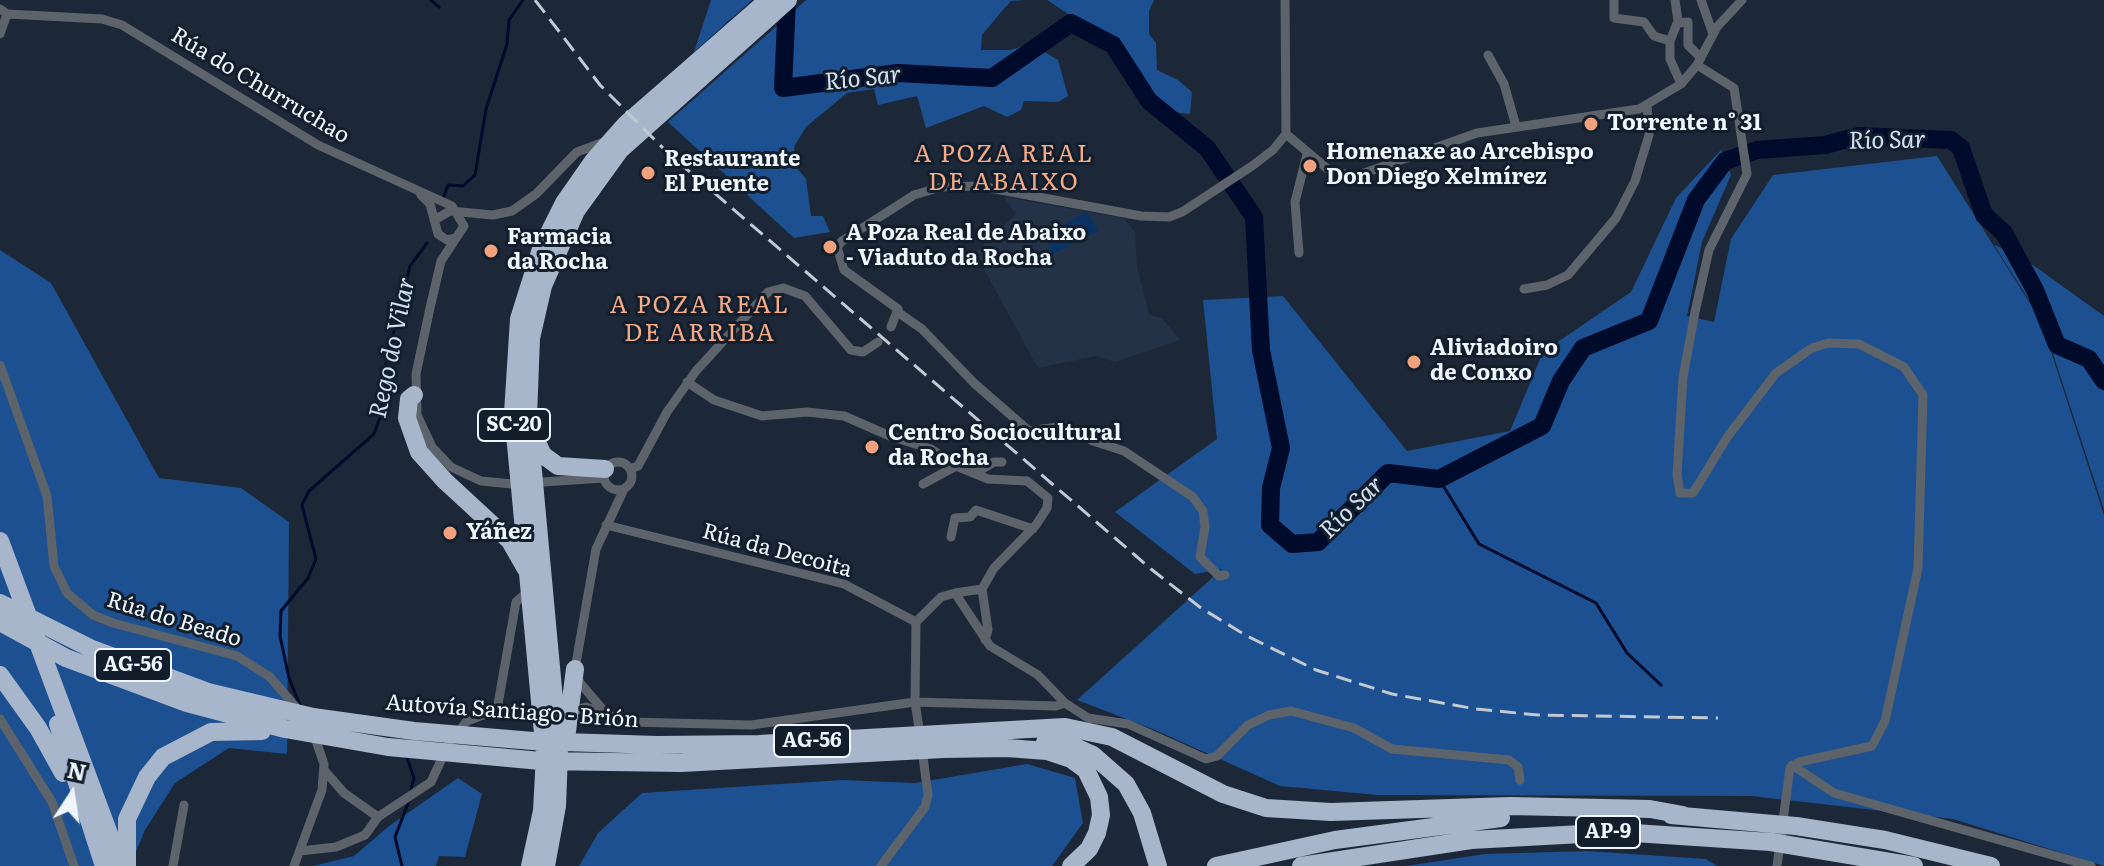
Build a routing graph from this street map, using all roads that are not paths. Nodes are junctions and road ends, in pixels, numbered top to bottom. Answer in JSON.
{"nodes":[{"id":1,"x":768,"y":0,"type":"edge"},
{"id":2,"x":788,"y":0,"type":"edge"},
{"id":3,"x":1285,"y":0,"type":"edge"},
{"id":4,"x":1614,"y":0,"type":"edge"},
{"id":5,"x":1675,"y":0,"type":"edge"},
{"id":6,"x":1701,"y":0,"type":"edge"},
{"id":7,"x":1742,"y":0,"type":"edge"},
{"id":8,"x":3,"y":12,"type":"edge"},
{"id":9,"x":1678,"y":23,"type":"junction"},
{"id":10,"x":0,"y":34,"type":"edge"},
{"id":11,"x":1713,"y":34,"type":"junction"},
{"id":12,"x":1670,"y":41,"type":"junction"},
{"id":13,"x":1488,"y":55,"type":"dead end"},
{"id":14,"x":1699,"y":61,"type":"junction"},
{"id":15,"x":1681,"y":84,"type":"junction"},
{"id":16,"x":1647,"y":106,"type":"junction"},
{"id":17,"x":1516,"y":126,"type":"junction"},
{"id":18,"x":631,"y":129,"type":"junction"},
{"id":19,"x":1286,"y":134,"type":"junction"},
{"id":20,"x":609,"y":141,"type":"junction"},
{"id":21,"x":1307,"y":154,"type":"junction"},
{"id":22,"x":408,"y":186,"type":"junction"},
{"id":23,"x":458,"y":213,"type":"junction"},
{"id":24,"x":436,"y":219,"type":"junction"},
{"id":25,"x":440,"y":236,"type":"junction"},
{"id":26,"x":456,"y":238,"type":"junction"},
{"id":27,"x":1299,"y":253,"type":"dead end"},
{"id":28,"x":441,"y":261,"type":"junction"},
{"id":29,"x":1524,"y":289,"type":"dead end"},
{"id":30,"x":899,"y":313,"type":"junction"},
{"id":31,"x":891,"y":327,"type":"dead end"},
{"id":32,"x":878,"y":342,"type":"dead end"},
{"id":33,"x":0,"y":365,"type":"edge"},
{"id":34,"x":687,"y":382,"type":"junction"},
{"id":35,"x":414,"y":395,"type":"junction"},
{"id":36,"x":528,"y":417,"type":"junction"},
{"id":37,"x":1002,"y":462,"type":"dead end"},
{"id":38,"x":956,"y":466,"type":"junction"},
{"id":39,"x":630,"y":469,"type":"junction"},
{"id":40,"x":977,"y":472,"type":"junction"},
{"id":41,"x":604,"y":474,"type":"junction"},
{"id":42,"x":543,"y":482,"type":"dead end"},
{"id":43,"x":512,"y":484,"type":"dead end"},
{"id":44,"x":923,"y":484,"type":"dead end"},
{"id":45,"x":624,"y":489,"type":"junction"},
{"id":46,"x":606,"y":525,"type":"junction"},
{"id":47,"x":1033,"y":529,"type":"junction"},
{"id":48,"x":951,"y":537,"type":"dead end"},
{"id":49,"x":0,"y":541,"type":"edge"},
{"id":50,"x":5,"y":575,"type":"edge"},
{"id":51,"x":1225,"y":575,"type":"dead end"},
{"id":52,"x":530,"y":582,"type":"junction"},
{"id":53,"x":982,"y":589,"type":"junction"},
{"id":54,"x":955,"y":593,"type":"junction"},
{"id":55,"x":0,"y":603,"type":"edge"},
{"id":56,"x":0,"y":622,"type":"edge"},
{"id":57,"x":916,"y":622,"type":"junction"},
{"id":58,"x":985,"y":640,"type":"junction"},
{"id":59,"x":575,"y":669,"type":"junction"},
{"id":60,"x":0,"y":675,"type":"edge"},
{"id":61,"x":55,"y":698,"type":"junction"},
{"id":62,"x":915,"y":702,"type":"junction"},
{"id":63,"x":1065,"y":703,"type":"junction"},
{"id":64,"x":569,"y":712,"type":"junction"},
{"id":65,"x":608,"y":715,"type":"junction"},
{"id":66,"x":0,"y":719,"type":"edge"},
{"id":67,"x":1043,"y":728,"type":"junction"},
{"id":68,"x":285,"y":731,"type":"junction"},
{"id":69,"x":943,"y":749,"type":"junction"},
{"id":70,"x":580,"y":753,"type":"junction"},
{"id":71,"x":552,"y":754,"type":"junction"},
{"id":72,"x":1792,"y":765,"type":"junction"},
{"id":73,"x":324,"y":770,"type":"junction"},
{"id":74,"x":1520,"y":780,"type":"dead end"},
{"id":75,"x":558,"y":784,"type":"junction"},
{"id":76,"x":344,"y":793,"type":"junction"},
{"id":77,"x":320,"y":801,"type":"junction"},
{"id":78,"x":184,"y":805,"type":"dead end"},
{"id":79,"x":1683,"y":815,"type":"junction"},
{"id":80,"x":378,"y":817,"type":"junction"},
{"id":81,"x":87,"y":818,"type":"junction"},
{"id":82,"x":300,"y":851,"type":"junction"},
{"id":83,"x":1354,"y":856,"type":"junction"},
{"id":84,"x":1221,"y":864,"type":"edge"},
{"id":85,"x":74,"y":866,"type":"edge"},
{"id":86,"x":104,"y":866,"type":"edge"},
{"id":87,"x":121,"y":866,"type":"edge"},
{"id":88,"x":127,"y":866,"type":"edge"},
{"id":89,"x":173,"y":866,"type":"edge"},
{"id":90,"x":294,"y":866,"type":"edge"},
{"id":91,"x":530,"y":866,"type":"edge"},
{"id":92,"x":546,"y":866,"type":"edge"},
{"id":93,"x":881,"y":866,"type":"edge"},
{"id":94,"x":1071,"y":866,"type":"edge"},
{"id":95,"x":1158,"y":866,"type":"edge"},
{"id":96,"x":1169,"y":866,"type":"edge"},
{"id":97,"x":1301,"y":866,"type":"edge"},
{"id":98,"x":1316,"y":866,"type":"edge"},
{"id":99,"x":1777,"y":866,"type":"edge"},
{"id":100,"x":1914,"y":866,"type":"edge"},
{"id":101,"x":1991,"y":866,"type":"edge"},
{"id":102,"x":2091,"y":866,"type":"edge"}],
"edges":[{"from":1,"to":18,"type":"highway","number":"SC-20"},
{"from":2,"to":18,"type":"highway","number":"SC-20"},
{"from":3,"to":19,"type":"street"},
{"from":4,"to":12,"type":"street"},
{"from":5,"to":9,"type":"street"},
{"from":6,"to":11,"type":"street"},
{"from":7,"to":11,"type":"street"},
{"from":8,"to":10,"type":"street"},
{"from":8,"to":22,"type":"street","name":"Rúa do Churruchao"},
{"from":9,"to":12,"type":"street"},
{"from":9,"to":14,"type":"street"},
{"from":11,"to":14,"type":"street"},
{"from":12,"to":15,"type":"street"},
{"from":13,"to":17,"type":"street"},
{"from":14,"to":15,"type":"street"},
{"from":14,"to":72,"type":"street"},
{"from":15,"to":16,"type":"street"},
{"from":16,"to":17,"type":"street"},
{"from":16,"to":29,"type":"street"},
{"from":17,"to":21,"type":"street"},
{"from":18,"to":20,"type":"highway","number":"SC-20"},
{"from":18,"to":36,"type":"highway","number":"SC-20"},
{"from":19,"to":21,"type":"street"},
{"from":19,"to":30,"type":"street"},
{"from":20,"to":23,"type":"street","name":"Rúa do Churruchao"},
{"from":20,"to":52,"type":"highway","number":"SC-20"},
{"from":21,"to":27,"type":"street"},
{"from":22,"to":23,"type":"street","name":"Rúa do Churruchao"},
{"from":22,"to":24,"type":"street","name":"Rúa do Churruchao"},
{"from":23,"to":24,"type":"street"},
{"from":23,"to":26,"type":"street"},
{"from":24,"to":25,"type":"street"},
{"from":25,"to":26,"type":"street"},
{"from":25,"to":28,"type":"street"},
{"from":26,"to":28,"type":"street"},
{"from":28,"to":35,"type":"street"},
{"from":30,"to":31,"type":"street"},
{"from":30,"to":51,"type":"street"},
{"from":32,"to":34,"type":"street"},
{"from":33,"to":73,"type":"street","name":"Rúa do Beado"},
{"from":34,"to":38,"type":"street"},
{"from":34,"to":39,"type":"street"},
{"from":35,"to":43,"type":"street"},
{"from":35,"to":52,"type":"highway"},
{"from":36,"to":41,"type":"highway"},
{"from":36,"to":71,"type":"highway","number":"SC-20"},
{"from":37,"to":40,"type":"street"},
{"from":38,"to":40,"type":"street"},
{"from":38,"to":44,"type":"street"},
{"from":39,"to":41,"type":"street"},
{"from":39,"to":45,"type":"street"},
{"from":40,"to":47,"type":"street"},
{"from":41,"to":42,"type":"street"},
{"from":41,"to":45,"type":"street"},
{"from":45,"to":46,"type":"street"},
{"from":46,"to":57,"type":"street","name":"Rúa da Decoita"},
{"from":46,"to":59,"type":"street"},
{"from":47,"to":48,"type":"street"},
{"from":47,"to":53,"type":"street"},
{"from":49,"to":50,"type":"highway"},
{"from":50,"to":61,"type":"highway"},
{"from":52,"to":71,"type":"highway","number":"SC-20"},
{"from":52,"to":80,"type":"street"},
{"from":53,"to":54,"type":"street"},
{"from":53,"to":58,"type":"street"},
{"from":54,"to":57,"type":"street"},
{"from":54,"to":58,"type":"street"},
{"from":55,"to":70,"type":"highway","name":"Autovía Santiago - Brión","number":"AG-56"},
{"from":56,"to":68,"type":"highway","name":"Autovía Santiago - Brión","number":"AG-56"},
{"from":57,"to":62,"type":"street"},
{"from":58,"to":63,"type":"street"},
{"from":59,"to":64,"type":"highway"},
{"from":59,"to":65,"type":"street"},
{"from":60,"to":81,"type":"highway"},
{"from":61,"to":81,"type":"highway"},
{"from":61,"to":87,"type":"highway"},
{"from":62,"to":63,"type":"street"},
{"from":62,"to":65,"type":"street"},
{"from":62,"to":93,"type":"street"},
{"from":63,"to":74,"type":"street"},
{"from":64,"to":65,"type":"street"},
{"from":64,"to":75,"type":"highway"},
{"from":66,"to":85,"type":"street"},
{"from":67,"to":70,"type":"highway","name":"Autovía Santiago - Brión","number":"AG-56"},
{"from":67,"to":79,"type":"highway","name":"Autovía Santiago - Brión"},
{"from":67,"to":96,"type":"highway"},
{"from":68,"to":70,"type":"highway","name":"Autovía Santiago - Brión","number":"AG-56"},
{"from":68,"to":88,"type":"highway"},
{"from":69,"to":70,"type":"highway","name":"Autovía Santiago - Brión","number":"AG-56"},
{"from":69,"to":94,"type":"highway"},
{"from":69,"to":95,"type":"highway"},
{"from":71,"to":75,"type":"highway","number":"SC-20"},
{"from":71,"to":91,"type":"highway","number":"SC-20"},
{"from":72,"to":99,"type":"street"},
{"from":72,"to":102,"type":"street"},
{"from":73,"to":76,"type":"street"},
{"from":73,"to":77,"type":"street","name":"Rúa do Beado"},
{"from":75,"to":92,"type":"highway","number":"SC-20"},
{"from":76,"to":77,"type":"street"},
{"from":76,"to":80,"type":"street"},
{"from":77,"to":82,"type":"street","name":"Rúa do Beado"},
{"from":78,"to":89,"type":"street"},
{"from":79,"to":84,"type":"highway","number":"AP-9"},
{"from":79,"to":101,"type":"highway","number":"AP-9"},
{"from":80,"to":82,"type":"street"},
{"from":81,"to":86,"type":"highway"},
{"from":82,"to":90,"type":"street","name":"Rúa do Beado"},
{"from":83,"to":97,"type":"highway","number":"AP-9"},
{"from":83,"to":98,"type":"highway"},
{"from":83,"to":100,"type":"highway","number":"AP-9"}]}
